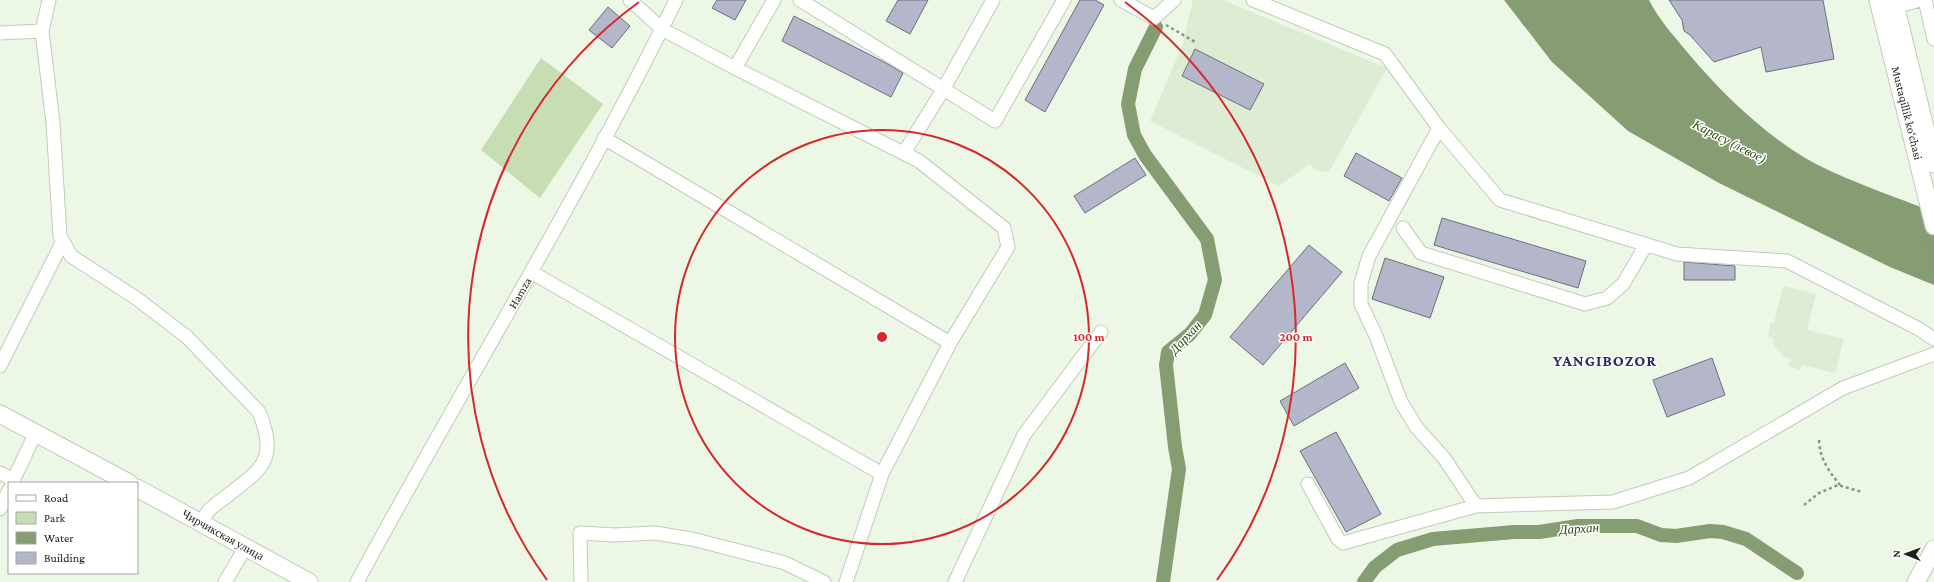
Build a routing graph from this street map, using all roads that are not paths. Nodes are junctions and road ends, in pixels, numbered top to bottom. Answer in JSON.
{"nodes":[{"id":1,"x":49,"y":0,"type":"edge"},
{"id":2,"x":630,"y":0,"type":"edge"},
{"id":3,"x":676,"y":0,"type":"edge"},
{"id":4,"x":774,"y":0,"type":"edge"},
{"id":5,"x":800,"y":0,"type":"edge"},
{"id":6,"x":993,"y":0,"type":"edge"},
{"id":7,"x":1064,"y":0,"type":"edge"},
{"id":8,"x":1122,"y":0,"type":"edge"},
{"id":9,"x":1174,"y":0,"type":"edge"},
{"id":10,"x":1253,"y":0,"type":"edge"},
{"id":11,"x":1878,"y":0,"type":"edge"},
{"id":12,"x":1920,"y":0,"type":"edge"},
{"id":13,"x":1925,"y":0,"type":"edge"},
{"id":14,"x":1894,"y":4,"type":"edge"},
{"id":15,"x":662,"y":29,"type":"junction"},
{"id":16,"x":42,"y":31,"type":"junction"},
{"id":17,"x":0,"y":33,"type":"edge"},
{"id":18,"x":1934,"y":38,"type":"edge"},
{"id":19,"x":735,"y":68,"type":"junction"},
{"id":20,"x":944,"y":88,"type":"junction"},
{"id":21,"x":1439,"y":128,"type":"junction"},
{"id":22,"x":604,"y":138,"type":"junction"},
{"id":23,"x":907,"y":154,"type":"junction"},
{"id":24,"x":1934,"y":164,"type":"edge"},
{"id":25,"x":1934,"y":226,"type":"edge"},
{"id":26,"x":1403,"y":228,"type":"dead end"},
{"id":27,"x":63,"y":241,"type":"junction"},
{"id":28,"x":1646,"y":245,"type":"junction"},
{"id":29,"x":532,"y":272,"type":"junction"},
{"id":30,"x":1101,"y":332,"type":"dead end"},
{"id":31,"x":1934,"y":339,"type":"edge"},
{"id":32,"x":950,"y":343,"type":"junction"},
{"id":33,"x":1934,"y":354,"type":"edge"},
{"id":34,"x":0,"y":366,"type":"edge"},
{"id":35,"x":0,"y":414,"type":"edge"},
{"id":36,"x":36,"y":432,"type":"junction"},
{"id":37,"x":0,"y":473,"type":"edge"},
{"id":38,"x":882,"y":474,"type":"junction"},
{"id":39,"x":10,"y":482,"type":"edge"},
{"id":40,"x":13,"y":482,"type":"edge"},
{"id":41,"x":127,"y":482,"type":"edge"},
{"id":42,"x":1308,"y":484,"type":"dead end"},
{"id":43,"x":138,"y":489,"type":"edge"},
{"id":44,"x":8,"y":492,"type":"edge"},
{"id":45,"x":1476,"y":506,"type":"junction"},
{"id":46,"x":0,"y":509,"type":"edge"},
{"id":47,"x":201,"y":523,"type":"junction"},
{"id":48,"x":245,"y":548,"type":"junction"},
{"id":49,"x":1934,"y":549,"type":"edge"},
{"id":50,"x":225,"y":582,"type":"edge"},
{"id":51,"x":309,"y":582,"type":"edge"},
{"id":52,"x":357,"y":582,"type":"edge"},
{"id":53,"x":581,"y":582,"type":"edge"},
{"id":54,"x":824,"y":582,"type":"edge"},
{"id":55,"x":846,"y":582,"type":"edge"},
{"id":56,"x":955,"y":582,"type":"edge"},
{"id":57,"x":1916,"y":582,"type":"edge"}],
"edges":[{"from":1,"to":16,"type":"street"},
{"from":2,"to":15,"type":"street"},
{"from":3,"to":15,"type":"street","name":"Hamza"},
{"from":4,"to":19,"type":"street"},
{"from":5,"to":20,"type":"street"},
{"from":6,"to":20,"type":"street"},
{"from":7,"to":20,"type":"street"},
{"from":8,"to":9,"type":"street"},
{"from":10,"to":21,"type":"street"},
{"from":11,"to":25,"type":"main road","name":"Mustaqillik ko‘chasi"},
{"from":12,"to":14,"type":"street"},
{"from":13,"to":18,"type":"street"},
{"from":14,"to":24,"type":"main road","name":"Mustaqillik ko‘chasi"},
{"from":15,"to":19,"type":"street"},
{"from":15,"to":22,"type":"street","name":"Hamza"},
{"from":16,"to":17,"type":"street"},
{"from":16,"to":27,"type":"street"},
{"from":19,"to":23,"type":"street"},
{"from":20,"to":23,"type":"street"},
{"from":21,"to":28,"type":"street"},
{"from":21,"to":45,"type":"street"},
{"from":22,"to":29,"type":"street","name":"Hamza"},
{"from":22,"to":32,"type":"street"},
{"from":23,"to":32,"type":"street"},
{"from":26,"to":28,"type":"street"},
{"from":27,"to":34,"type":"street"},
{"from":27,"to":47,"type":"street"},
{"from":28,"to":31,"type":"street"},
{"from":29,"to":38,"type":"street"},
{"from":29,"to":52,"type":"street","name":"Hamza"},
{"from":30,"to":56,"type":"street"},
{"from":32,"to":38,"type":"street"},
{"from":33,"to":45,"type":"street"},
{"from":35,"to":36,"type":"main road"},
{"from":36,"to":40,"type":"street"},
{"from":36,"to":41,"type":"main road"},
{"from":37,"to":39,"type":"street"},
{"from":38,"to":55,"type":"street"},
{"from":42,"to":45,"type":"street"},
{"from":43,"to":47,"type":"main road","name":"Чирчикская улица"},
{"from":44,"to":46,"type":"street"},
{"from":47,"to":48,"type":"main road","name":"Чирчикская улица"},
{"from":48,"to":50,"type":"street"},
{"from":48,"to":51,"type":"main road","name":"Чирчикская улица"},
{"from":49,"to":57,"type":"main road"},
{"from":53,"to":54,"type":"street"}]}
